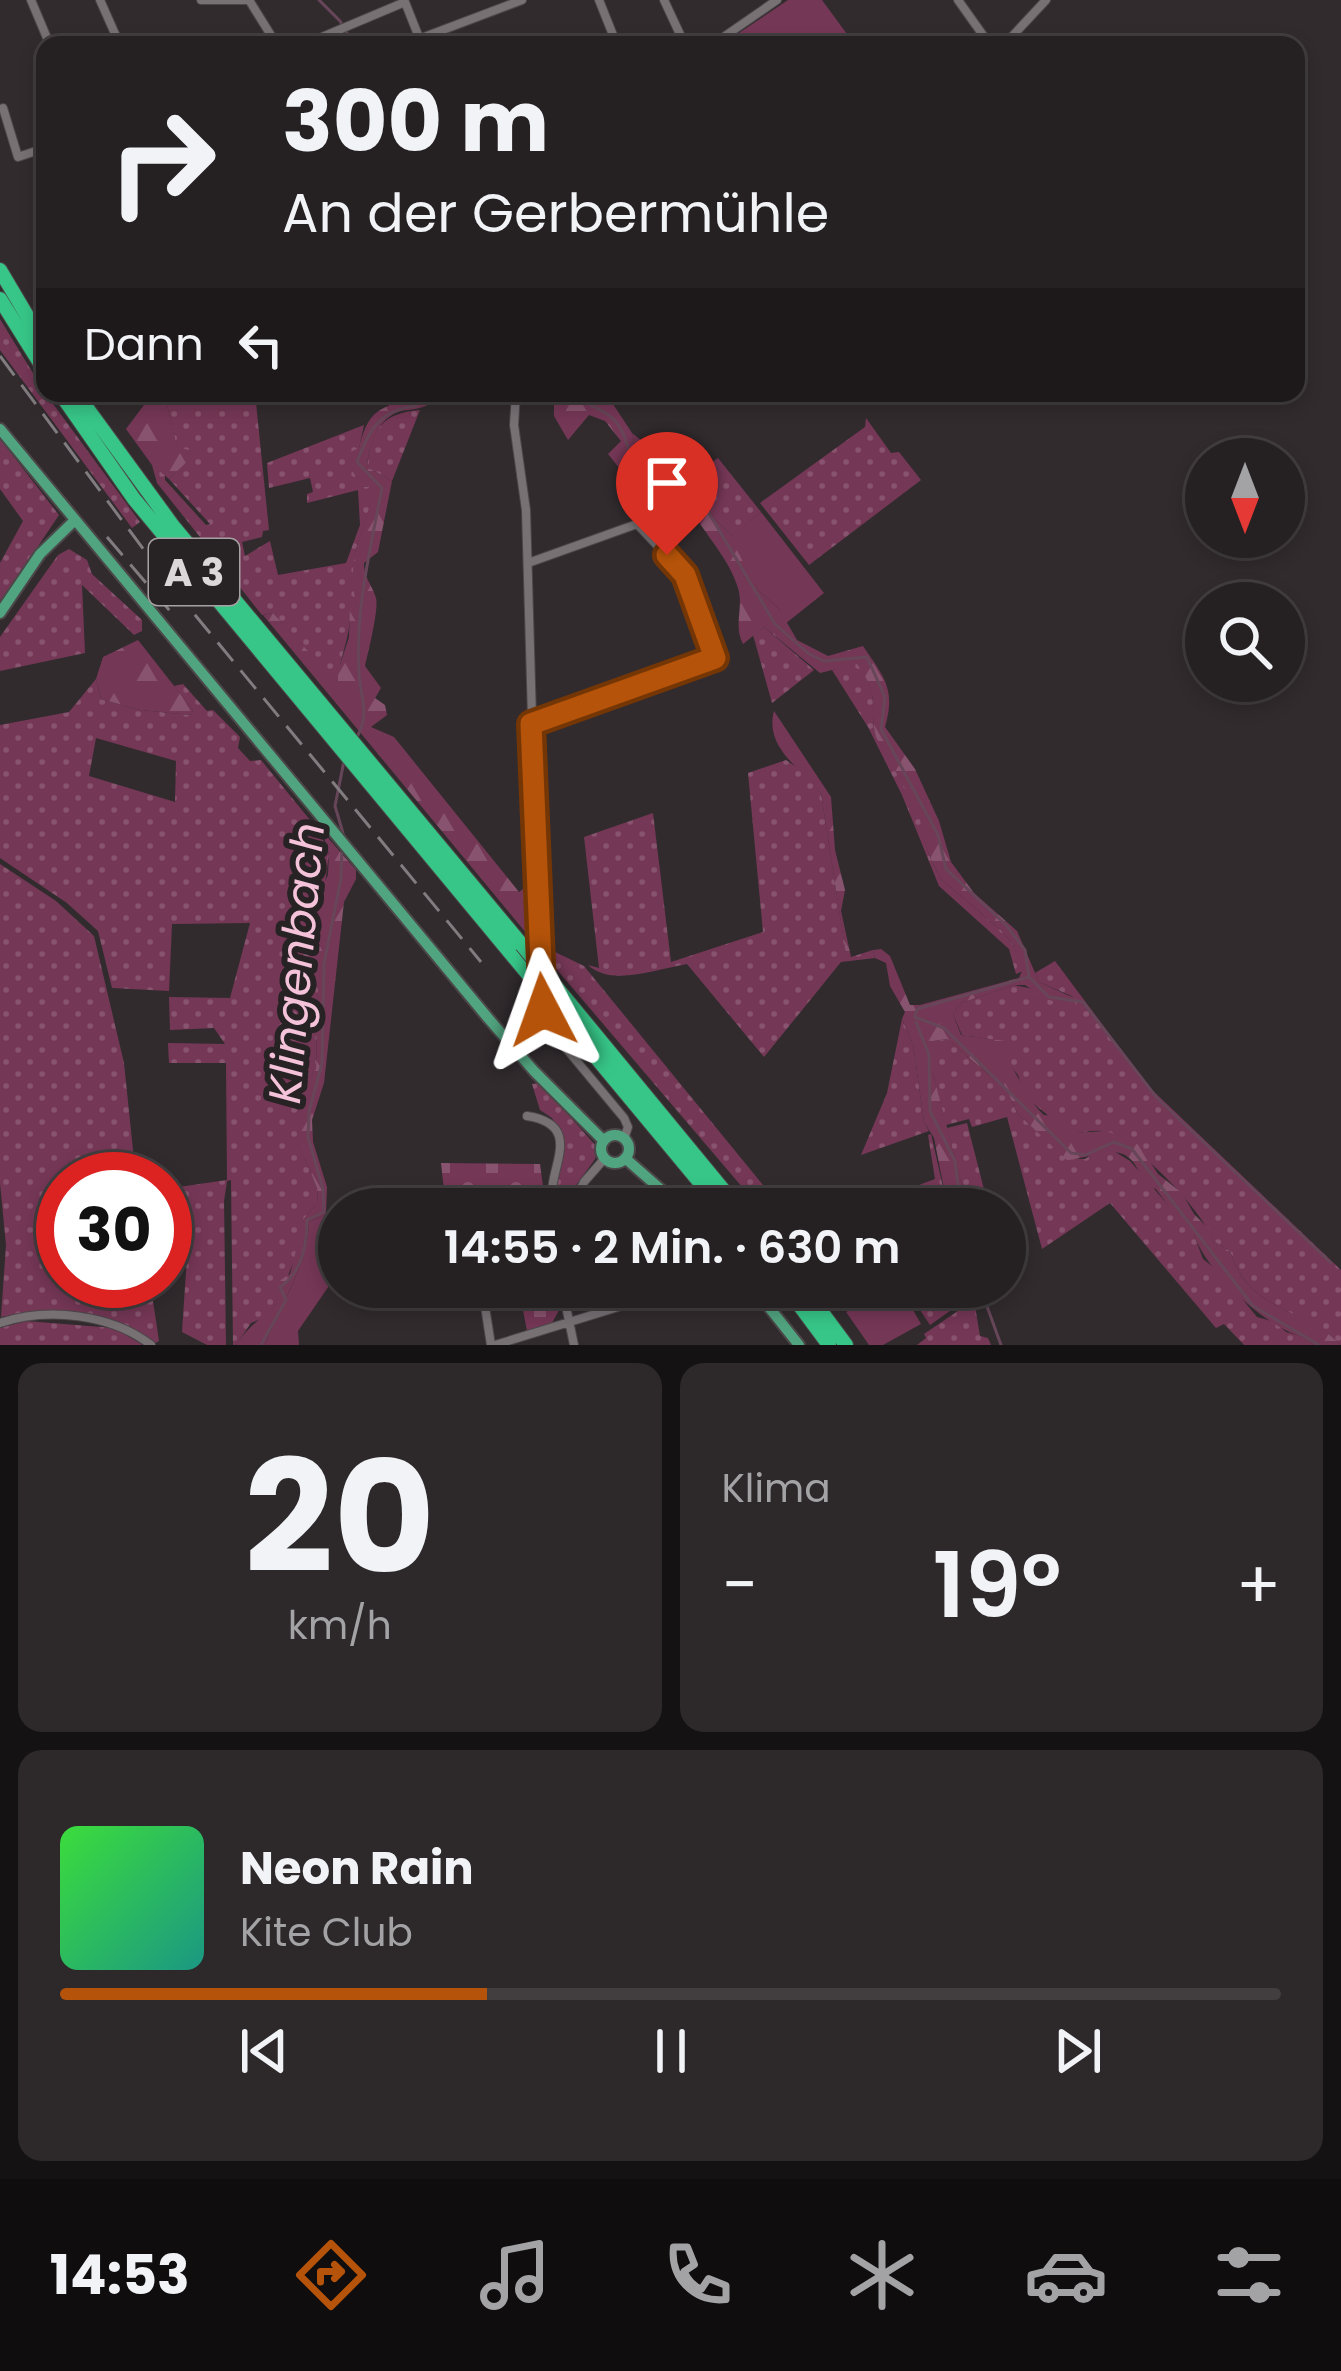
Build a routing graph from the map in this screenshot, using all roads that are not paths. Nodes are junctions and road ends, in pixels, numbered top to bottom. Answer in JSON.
{"nodes":[{"id":1,"x":31,"y":0,"type":"edge"},
{"id":2,"x":100,"y":0,"type":"edge"},
{"id":3,"x":201,"y":0,"type":"edge"},
{"id":4,"x":247,"y":0,"type":"edge"},
{"id":5,"x":522,"y":0,"type":"edge"},
{"id":6,"x":599,"y":0,"type":"edge"},
{"id":7,"x":664,"y":0,"type":"edge"},
{"id":8,"x":777,"y":0,"type":"edge"},
{"id":9,"x":958,"y":0,"type":"edge"},
{"id":10,"x":1046,"y":0,"type":"edge"},
{"id":11,"x":404,"y":1,"type":"edge"},
{"id":12,"x":46,"y":36,"type":"edge"},
{"id":13,"x":116,"y":36,"type":"edge"},
{"id":14,"x":267,"y":36,"type":"edge"},
{"id":15,"x":325,"y":36,"type":"edge"},
{"id":16,"x":419,"y":36,"type":"edge"},
{"id":17,"x":435,"y":36,"type":"edge"},
{"id":18,"x":613,"y":36,"type":"edge"},
{"id":19,"x":682,"y":36,"type":"edge"},
{"id":20,"x":725,"y":36,"type":"edge"},
{"id":21,"x":984,"y":36,"type":"edge"},
{"id":22,"x":1012,"y":36,"type":"edge"},
{"id":23,"x":3,"y":108,"type":"edge"},
{"id":24,"x":36,"y":151,"type":"edge"},
{"id":25,"x":0,"y":271,"type":"edge"},
{"id":26,"x":0,"y":299,"type":"edge"},
{"id":27,"x":36,"y":331,"type":"edge"},
{"id":28,"x":36,"y":356,"type":"edge"},
{"id":29,"x":66,"y":402,"type":"edge"},
{"id":30,"x":83,"y":402,"type":"edge"},
{"id":31,"x":515,"y":402,"type":"edge"},
{"id":32,"x":0,"y":429,"type":"edge"},
{"id":33,"x":75,"y":520,"type":"junction"},
{"id":34,"x":528,"y":563,"type":"junction"},
{"id":35,"x":0,"y":613,"type":"edge"},
{"id":36,"x":531,"y":724,"type":"junction"},
{"id":37,"x":351,"y":749,"type":"junction"},
{"id":38,"x":527,"y":1116,"type":"dead end"},
{"id":39,"x":624,"y":1138,"type":"junction"},
{"id":40,"x":604,"y":1141,"type":"junction"},
{"id":41,"x":604,"y":1158,"type":"junction"},
{"id":42,"x":625,"y":1158,"type":"junction"},
{"id":43,"x":555,"y":1188,"type":"edge"},
{"id":44,"x":581,"y":1188,"type":"edge"},
{"id":45,"x":659,"y":1188,"type":"edge"},
{"id":46,"x":705,"y":1188,"type":"edge"},
{"id":47,"x":722,"y":1188,"type":"edge"},
{"id":48,"x":486,"y":1308,"type":"edge"},
{"id":49,"x":564,"y":1308,"type":"edge"},
{"id":50,"x":615,"y":1308,"type":"edge"},
{"id":51,"x":770,"y":1308,"type":"edge"},
{"id":52,"x":802,"y":1308,"type":"edge"},
{"id":53,"x":819,"y":1308,"type":"edge"},
{"id":54,"x":0,"y":1323,"type":"edge"},
{"id":55,"x":566,"y":1323,"type":"junction"},
{"id":56,"x":151,"y":1345,"type":"edge"},
{"id":57,"x":493,"y":1345,"type":"edge"},
{"id":58,"x":574,"y":1345,"type":"edge"},
{"id":59,"x":799,"y":1345,"type":"edge"},
{"id":60,"x":829,"y":1345,"type":"edge"},
{"id":61,"x":846,"y":1345,"type":"edge"}],
"edges":[{"from":1,"to":12,"type":"street"},
{"from":2,"to":13,"type":"street"},
{"from":3,"to":4,"type":"street"},
{"from":4,"to":14,"type":"street"},
{"from":5,"to":17,"type":"street"},
{"from":6,"to":18,"type":"street"},
{"from":7,"to":19,"type":"street"},
{"from":8,"to":20,"type":"street"},
{"from":9,"to":21,"type":"street"},
{"from":10,"to":22,"type":"street"},
{"from":11,"to":15,"type":"street"},
{"from":11,"to":16,"type":"street"},
{"from":23,"to":24,"type":"street"},
{"from":25,"to":27,"type":"highway"},
{"from":26,"to":28,"type":"highway"},
{"from":29,"to":37,"type":"highway","number":"A 3"},
{"from":30,"to":37,"type":"highway","number":"A 3"},
{"from":31,"to":34,"type":"street"},
{"from":32,"to":33,"type":"main road"},
{"from":33,"to":35,"type":"main road"},
{"from":33,"to":40,"type":"main road"},
{"from":34,"to":36,"type":"street"},
{"from":34,"to":36,"type":"street"},
{"from":36,"to":39,"type":"street"},
{"from":37,"to":46,"type":"highway","number":"A 3","bridge":true},
{"from":37,"to":47,"type":"highway","number":"A 3","bridge":true},
{"from":38,"to":43,"type":"street"},
{"from":39,"to":40,"type":"main road"},
{"from":39,"to":42,"type":"main road"},
{"from":40,"to":41,"type":"main road"},
{"from":41,"to":42,"type":"main road"},
{"from":41,"to":44,"type":"street"},
{"from":42,"to":45,"type":"main road"},
{"from":48,"to":57,"type":"street"},
{"from":49,"to":55,"type":"street"},
{"from":50,"to":55,"type":"street"},
{"from":51,"to":59,"type":"main road"},
{"from":52,"to":60,"type":"highway"},
{"from":53,"to":61,"type":"highway"},
{"from":54,"to":56,"type":"street"},
{"from":55,"to":57,"type":"street"},
{"from":55,"to":58,"type":"street"}]}
